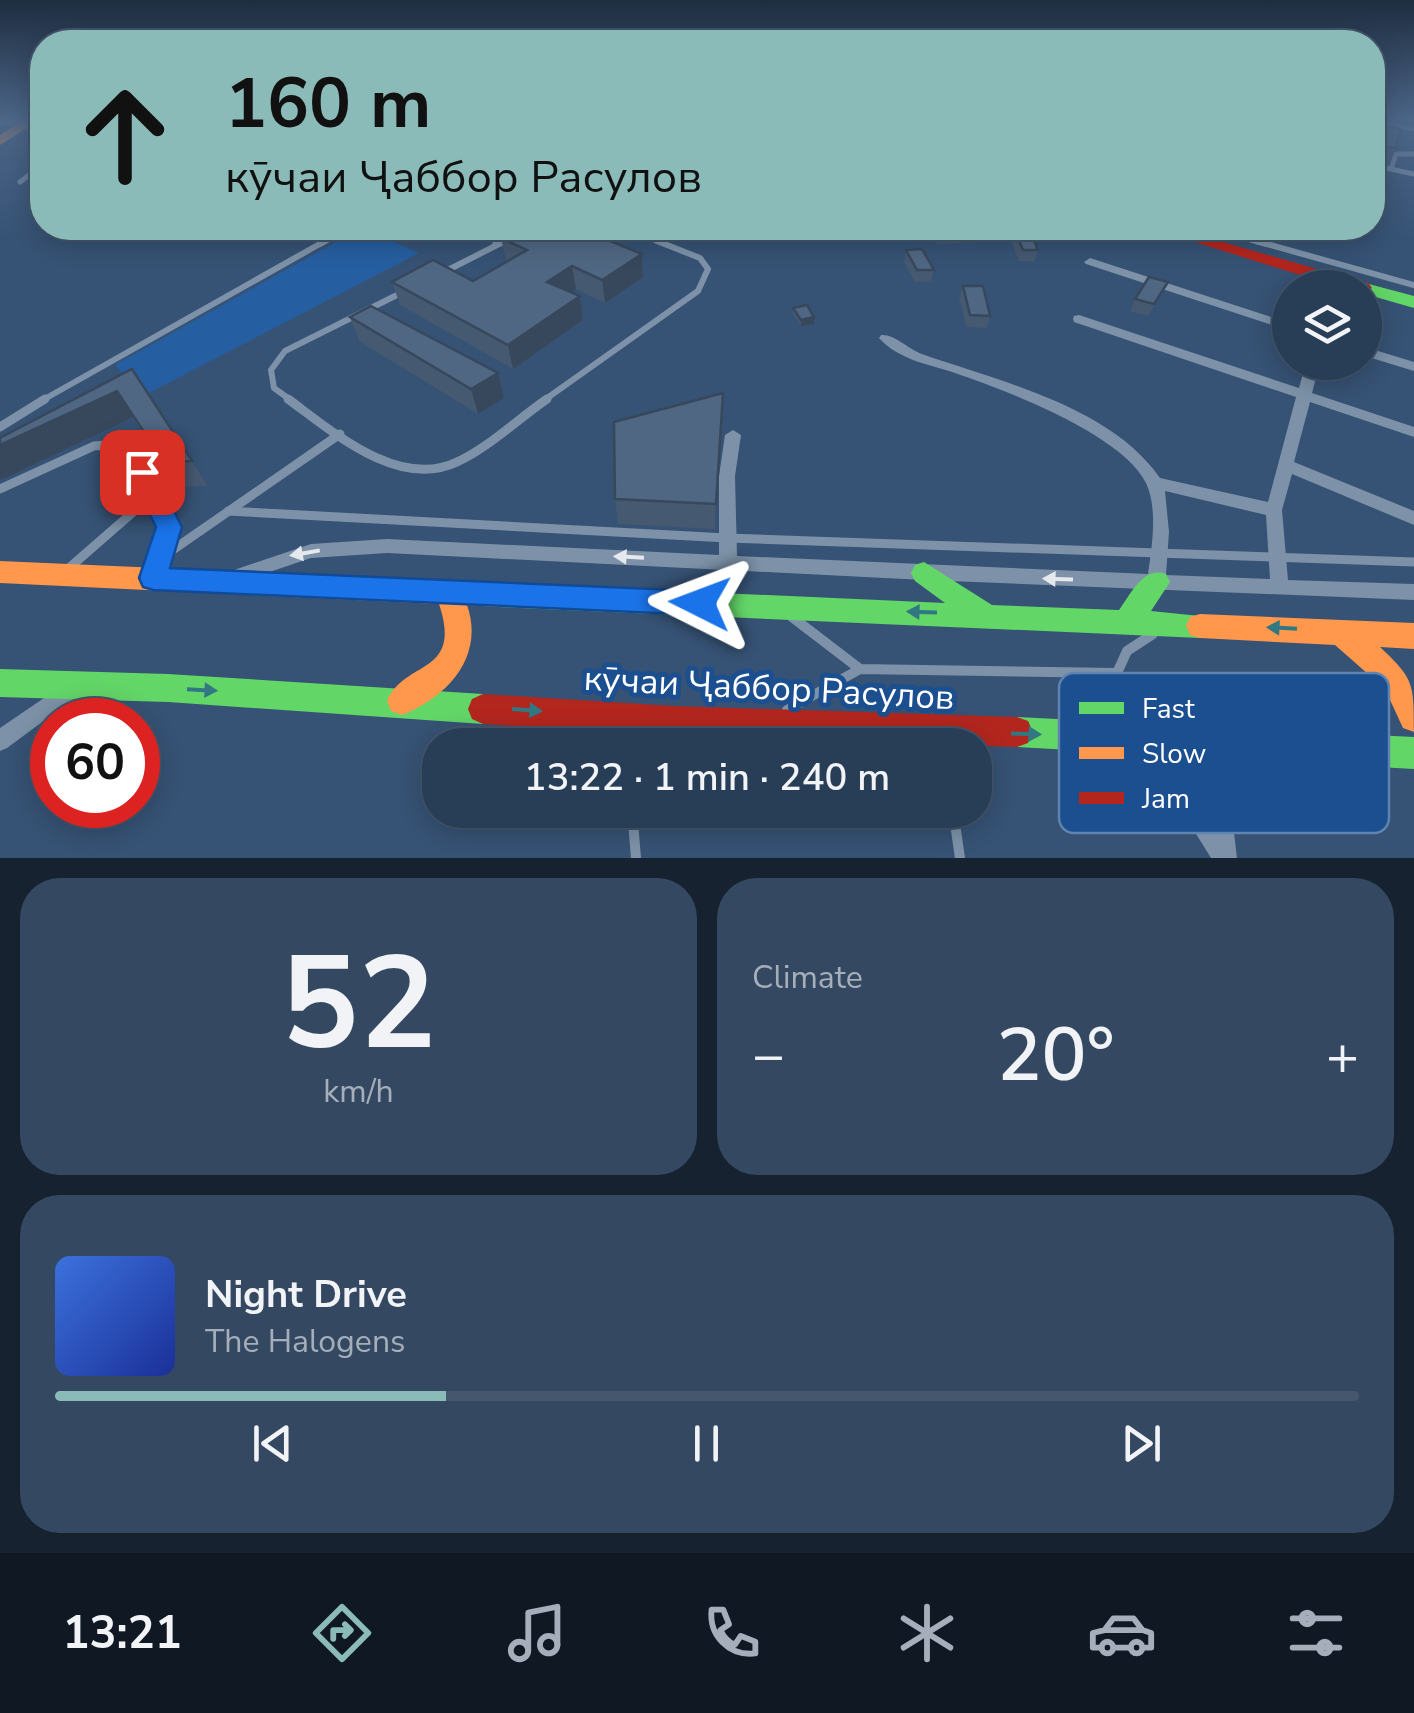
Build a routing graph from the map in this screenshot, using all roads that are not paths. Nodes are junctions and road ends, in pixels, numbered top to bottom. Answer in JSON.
{"nodes":[{"id":1,"x":1394,"y":159,"type":"edge"},
{"id":2,"x":1385,"y":168,"type":"edge"},
{"id":3,"x":1391,"y":169,"type":"junction"},
{"id":4,"x":30,"y":174,"type":"edge"},
{"id":5,"x":1414,"y":174,"type":"edge"},
{"id":6,"x":20,"y":182,"type":"dead end"},
{"id":7,"x":327,"y":240,"type":"edge"},
{"id":8,"x":498,"y":240,"type":"edge"},
{"id":9,"x":506,"y":240,"type":"edge"},
{"id":10,"x":654,"y":240,"type":"edge"},
{"id":11,"x":1214,"y":240,"type":"edge"},
{"id":12,"x":1238,"y":240,"type":"edge"},
{"id":13,"x":491,"y":248,"type":"junction"},
{"id":14,"x":1265,"y":251,"type":"junction"},
{"id":15,"x":1090,"y":262,"type":"dead end"},
{"id":16,"x":1302,"y":270,"type":"edge"},
{"id":17,"x":439,"y":274,"type":"edge"},
{"id":18,"x":422,"y":282,"type":"edge"},
{"id":19,"x":1414,"y":285,"type":"edge"},
{"id":20,"x":1382,"y":293,"type":"edge"},
{"id":21,"x":1414,"y":302,"type":"edge"},
{"id":22,"x":1079,"y":319,"type":"dead end"},
{"id":23,"x":1272,"y":321,"type":"edge"},
{"id":24,"x":886,"y":338,"type":"dead end"},
{"id":25,"x":1382,"y":357,"type":"edge"},
{"id":26,"x":1414,"y":367,"type":"edge"},
{"id":27,"x":1309,"y":380,"type":"edge"},
{"id":28,"x":1306,"y":396,"type":"junction"},
{"id":29,"x":0,"y":427,"type":"edge"},
{"id":30,"x":1414,"y":432,"type":"edge"},
{"id":31,"x":340,"y":434,"type":"junction"},
{"id":32,"x":733,"y":436,"type":"dead end"},
{"id":33,"x":1286,"y":465,"type":"junction"},
{"id":34,"x":1155,"y":483,"type":"junction"},
{"id":35,"x":0,"y":489,"type":"edge"},
{"id":36,"x":155,"y":493,"type":"junction"},
{"id":37,"x":1274,"y":510,"type":"junction"},
{"id":38,"x":228,"y":511,"type":"junction"},
{"id":39,"x":1414,"y":518,"type":"edge"},
{"id":40,"x":727,"y":538,"type":"junction"},
{"id":41,"x":1160,"y":552,"type":"junction"},
{"id":42,"x":1278,"y":554,"type":"junction"},
{"id":43,"x":164,"y":556,"type":"junction"},
{"id":44,"x":728,"y":561,"type":"junction"},
{"id":45,"x":1414,"y":562,"type":"edge"},
{"id":46,"x":0,"y":572,"type":"edge"},
{"id":47,"x":924,"y":573,"type":"junction"},
{"id":48,"x":62,"y":575,"type":"junction"},
{"id":49,"x":153,"y":578,"type":"junction"},
{"id":50,"x":225,"y":580,"type":"junction"},
{"id":51,"x":1156,"y":582,"type":"junction"},
{"id":52,"x":1280,"y":586,"type":"junction"},
{"id":53,"x":1414,"y":592,"type":"edge"},
{"id":54,"x":449,"y":594,"type":"junction"},
{"id":55,"x":779,"y":608,"type":"junction"},
{"id":56,"x":982,"y":613,"type":"junction"},
{"id":57,"x":1127,"y":622,"type":"junction"},
{"id":58,"x":1168,"y":623,"type":"junction"},
{"id":59,"x":1341,"y":632,"type":"junction"},
{"id":60,"x":1414,"y":636,"type":"edge"},
{"id":61,"x":860,"y":669,"type":"junction"},
{"id":62,"x":1117,"y":673,"type":"joint"},
{"id":63,"x":0,"y":683,"type":"edge"},
{"id":64,"x":78,"y":684,"type":"junction"},
{"id":65,"x":402,"y":701,"type":"junction"},
{"id":66,"x":1414,"y":717,"type":"edge"},
{"id":67,"x":646,"y":720,"type":"junction"},
{"id":68,"x":762,"y":725,"type":"junction"},
{"id":69,"x":645,"y":728,"type":"edge"},
{"id":70,"x":804,"y":728,"type":"edge"},
{"id":71,"x":1059,"y":737,"type":"edge"},
{"id":72,"x":992,"y":738,"type":"edge"},
{"id":73,"x":0,"y":741,"type":"edge"},
{"id":74,"x":633,"y":828,"type":"edge"},
{"id":75,"x":956,"y":828,"type":"edge"},
{"id":76,"x":1209,"y":833,"type":"edge"},
{"id":77,"x":1222,"y":833,"type":"edge"},
{"id":78,"x":634,"y":858,"type":"edge"},
{"id":79,"x":960,"y":858,"type":"edge"},
{"id":80,"x":1225,"y":858,"type":"edge"}],
"edges":[{"from":1,"to":3,"type":"lane"},
{"from":2,"to":3,"type":"lane"},
{"from":3,"to":5,"type":"lane"},
{"from":4,"to":6,"type":"lane"},
{"from":7,"to":29,"type":"lane"},
{"from":8,"to":13,"type":"lane"},
{"from":9,"to":13,"type":"lane"},
{"from":10,"to":31,"type":"lane"},
{"from":11,"to":14,"type":"main road"},
{"from":12,"to":14,"type":"lane"},
{"from":13,"to":17,"type":"lane"},
{"from":14,"to":16,"type":"main road"},
{"from":14,"to":19,"type":"lane"},
{"from":15,"to":23,"type":"street"},
{"from":18,"to":31,"type":"lane"},
{"from":20,"to":21,"type":"main road"},
{"from":22,"to":28,"type":"street"},
{"from":24,"to":34,"type":"street"},
{"from":25,"to":26,"type":"street"},
{"from":27,"to":28,"type":"street"},
{"from":28,"to":30,"type":"street"},
{"from":28,"to":33,"type":"street"},
{"from":31,"to":38,"type":"lane"},
{"from":32,"to":40,"type":"street"},
{"from":33,"to":37,"type":"street"},
{"from":33,"to":39,"type":"street"},
{"from":34,"to":37,"type":"street"},
{"from":34,"to":41,"type":"street"},
{"from":35,"to":36,"type":"lane"},
{"from":36,"to":43,"type":"lane"},
{"from":36,"to":48,"type":"lane"},
{"from":37,"to":42,"type":"street"},
{"from":38,"to":40,"type":"lane"},
{"from":38,"to":43,"type":"lane"},
{"from":40,"to":41,"type":"lane"},
{"from":40,"to":44,"type":"street"},
{"from":41,"to":42,"type":"lane"},
{"from":41,"to":51,"type":"street"},
{"from":42,"to":45,"type":"lane"},
{"from":42,"to":52,"type":"street"},
{"from":43,"to":49,"type":"lane"},
{"from":44,"to":47,"type":"street"},
{"from":44,"to":50,"type":"street","one_way":true},
{"from":46,"to":48,"type":"main road"},
{"from":51,"to":47,"type":"street","one_way":true},
{"from":47,"to":56,"type":"main road"},
{"from":48,"to":49,"type":"main road"},
{"from":49,"to":50,"type":"main road"},
{"from":50,"to":54,"type":"main road"},
{"from":51,"to":52,"type":"street"},
{"from":51,"to":57,"type":"main road"},
{"from":52,"to":53,"type":"street"},
{"from":54,"to":55,"type":"main road"},
{"from":54,"to":65,"type":"main road"},
{"from":56,"to":55,"type":"main road","one_way":true},
{"from":55,"to":61,"type":"lane"},
{"from":56,"to":57,"type":"main road"},
{"from":57,"to":58,"type":"main road"},
{"from":59,"to":58,"type":"main road","one_way":true},
{"from":58,"to":62,"type":"lane"},
{"from":59,"to":60,"type":"main road"},
{"from":59,"to":66,"type":"main road"},
{"from":61,"to":62,"type":"lane"},
{"from":61,"to":68,"type":"lane"},
{"from":63,"to":64,"type":"main road","name":"кӯчаи Ҷаббор Расулов"},
{"from":64,"to":65,"type":"main road","name":"кӯчаи Ҷаббор Расулов","one_way":true},
{"from":64,"to":73,"type":"street"},
{"from":65,"to":67,"type":"main road","name":"кӯчаи Ҷаббор Расулов","one_way":true},
{"from":67,"to":68,"type":"main road","name":"кӯчаи Ҷаббор Расулов"},
{"from":67,"to":69,"type":"lane"},
{"from":68,"to":70,"type":"main road","name":"кӯчаи Ҷаббор Расулов"},
{"from":72,"to":71,"type":"main road","name":"кӯчаи Ҷаббор Расулов","one_way":true},
{"from":74,"to":78,"type":"lane"},
{"from":75,"to":79,"type":"lane"},
{"from":76,"to":80,"type":"street"},
{"from":77,"to":80,"type":"street"}]}
